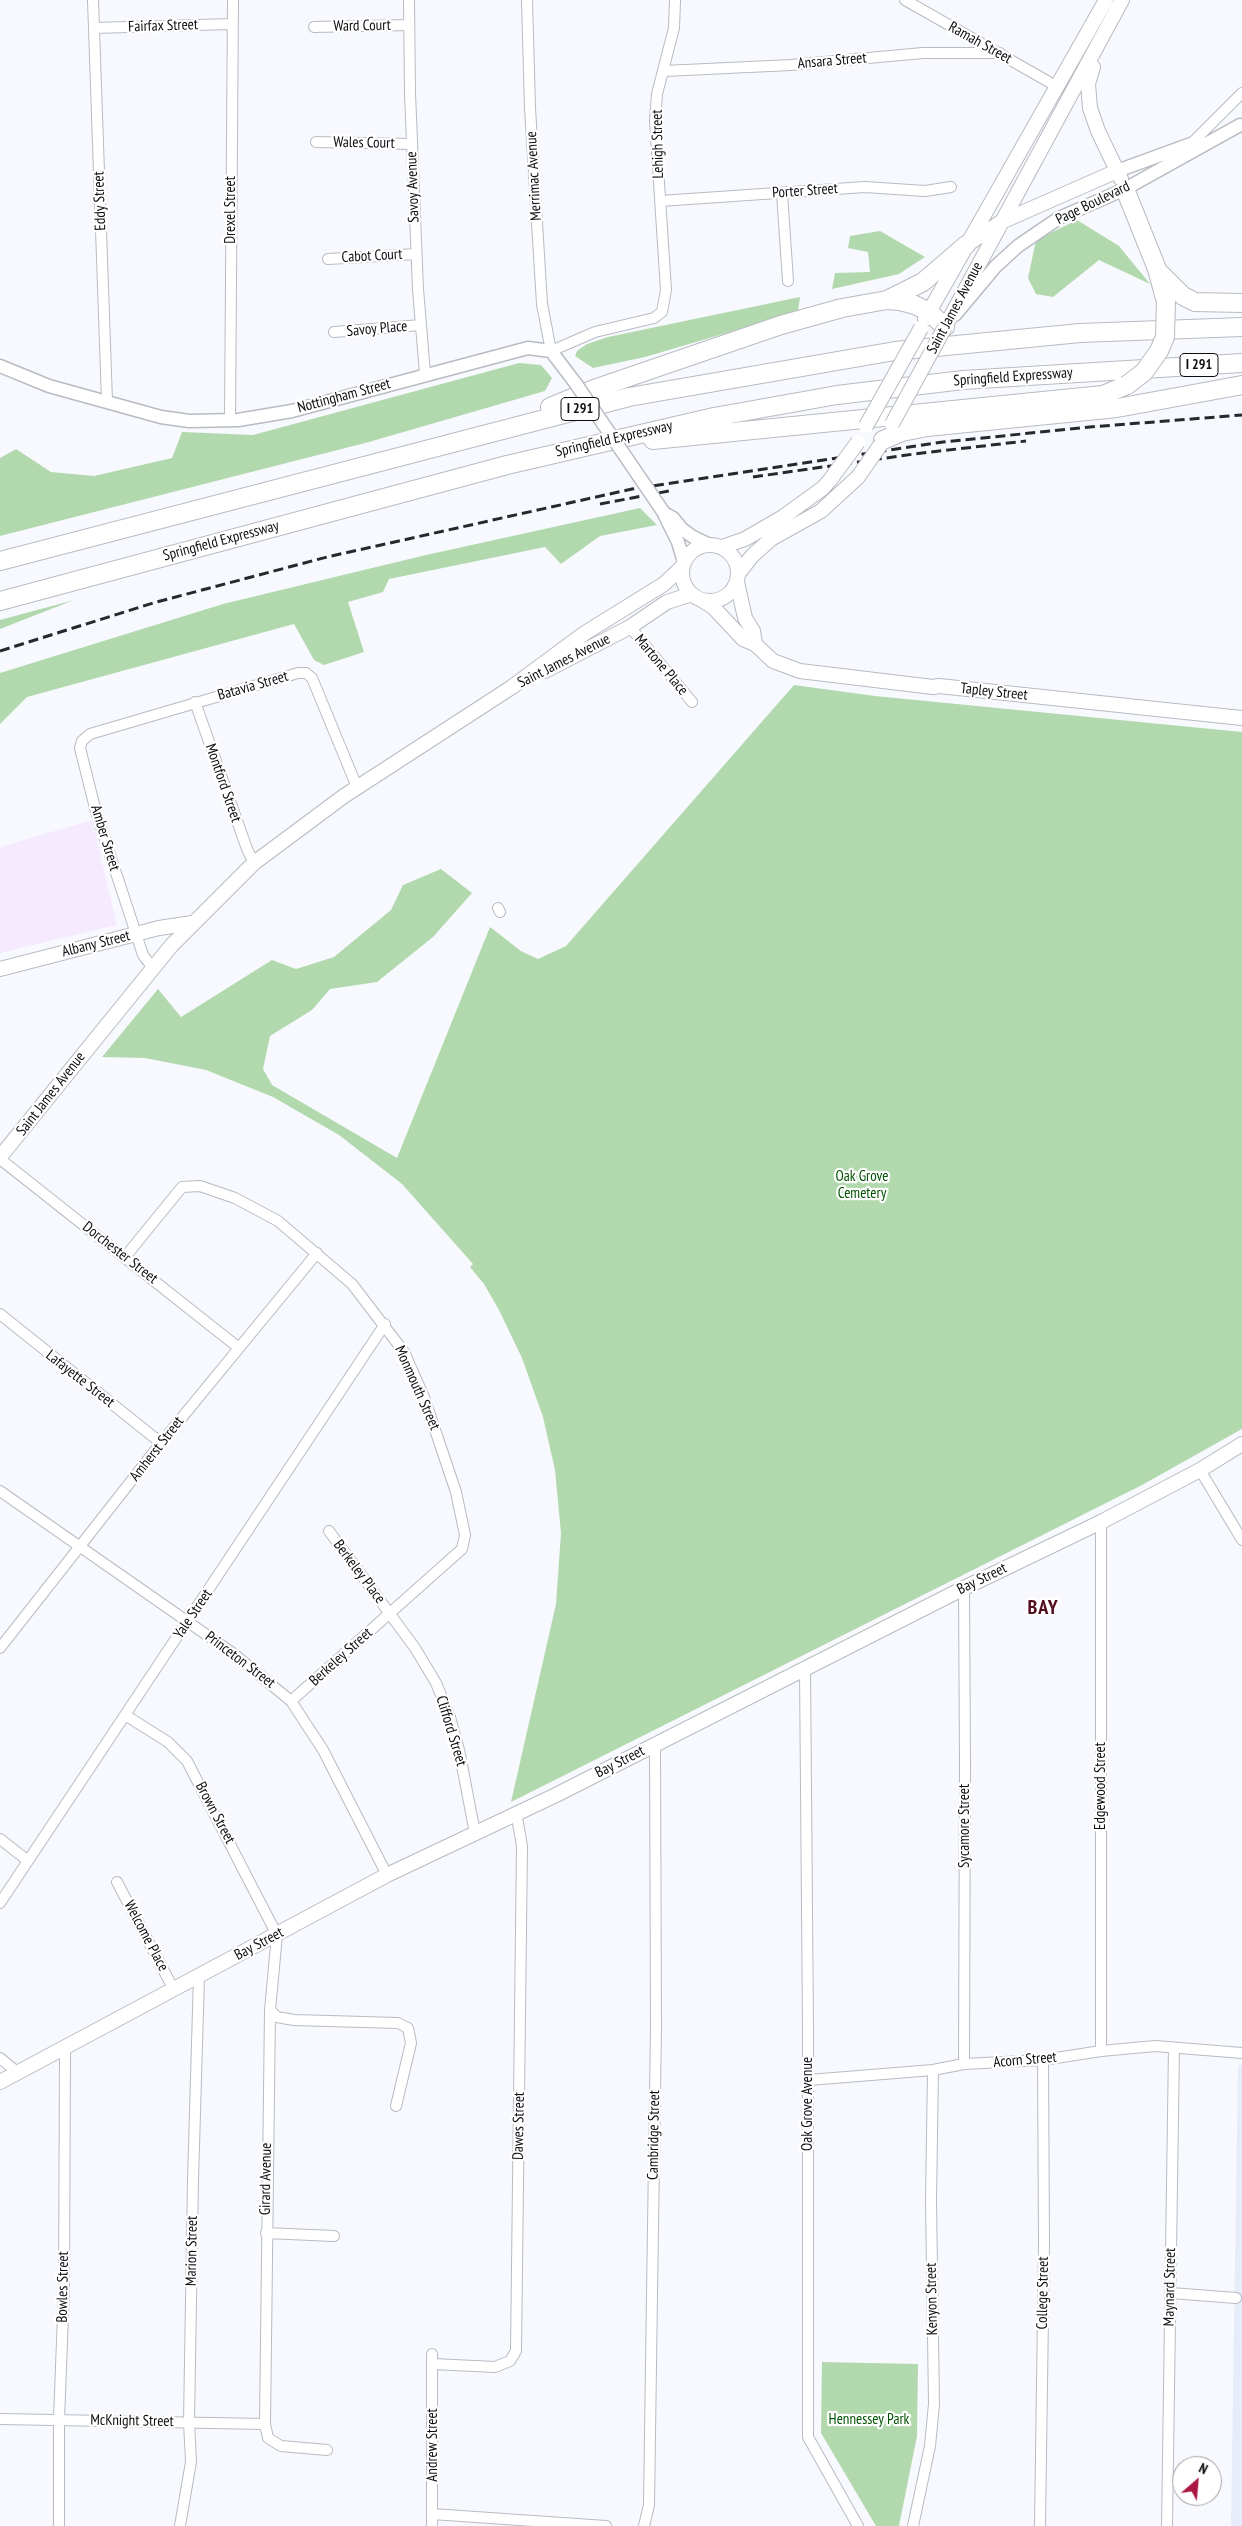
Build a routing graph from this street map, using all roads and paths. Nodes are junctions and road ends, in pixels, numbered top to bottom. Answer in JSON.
{"nodes":[{"id":1,"x":93,"y":0,"type":"edge"},
{"id":2,"x":233,"y":0,"type":"edge"},
{"id":3,"x":409,"y":0,"type":"edge"},
{"id":4,"x":527,"y":0,"type":"edge"},
{"id":5,"x":675,"y":0,"type":"edge"},
{"id":6,"x":905,"y":0,"type":"edge"},
{"id":7,"x":1106,"y":0,"type":"edge"},
{"id":8,"x":1122,"y":0,"type":"edge"},
{"id":9,"x":232,"y":24,"type":"junction"},
{"id":10,"x":409,"y":24,"type":"junction"},
{"id":11,"x":314,"y":27,"type":"dead end"},
{"id":12,"x":94,"y":28,"type":"junction"},
{"id":13,"x":1102,"y":36,"type":"junction"},
{"id":14,"x":1000,"y":53,"type":"junction"},
{"id":15,"x":664,"y":71,"type":"junction"},
{"id":16,"x":1056,"y":86,"type":"junction"},
{"id":17,"x":1242,"y":93,"type":"edge"},
{"id":18,"x":1241,"y":125,"type":"edge"},
{"id":19,"x":316,"y":142,"type":"dead end"},
{"id":20,"x":1192,"y":143,"type":"junction"},
{"id":21,"x":412,"y":144,"type":"junction"},
{"id":22,"x":1117,"y":171,"type":"junction"},
{"id":23,"x":951,"y":187,"type":"dead end"},
{"id":24,"x":1125,"y":188,"type":"junction"},
{"id":25,"x":782,"y":193,"type":"junction"},
{"id":26,"x":660,"y":201,"type":"junction"},
{"id":27,"x":1001,"y":222,"type":"junction"},
{"id":28,"x":966,"y":246,"type":"junction"},
{"id":29,"x":416,"y":254,"type":"junction"},
{"id":30,"x":328,"y":259,"type":"dead end"},
{"id":31,"x":1157,"y":269,"type":"junction"},
{"id":32,"x":788,"y":281,"type":"dead end"},
{"id":33,"x":666,"y":290,"type":"joint"},
{"id":34,"x":887,"y":300,"type":"junction"},
{"id":35,"x":1242,"y":302,"type":"edge"},
{"id":36,"x":925,"y":320,"type":"junction"},
{"id":37,"x":421,"y":325,"type":"junction"},
{"id":38,"x":1242,"y":326,"type":"edge"},
{"id":39,"x":945,"y":327,"type":"junction"},
{"id":40,"x":334,"y":332,"type":"dead end"},
{"id":41,"x":551,"y":350,"type":"junction"},
{"id":42,"x":1242,"y":363,"type":"edge"},
{"id":43,"x":0,"y":366,"type":"edge"},
{"id":44,"x":425,"y":374,"type":"junction"},
{"id":45,"x":1242,"y":385,"type":"edge"},
{"id":46,"x":107,"y":401,"type":"junction"},
{"id":47,"x":230,"y":420,"type":"junction"},
{"id":48,"x":487,"y":432,"type":"junction"},
{"id":49,"x":882,"y":442,"type":"junction"},
{"id":50,"x":553,"y":454,"type":"junction"},
{"id":51,"x":664,"y":514,"type":"junction"},
{"id":52,"x":716,"y":546,"type":"junction"},
{"id":53,"x":0,"y":561,"type":"edge"},
{"id":54,"x":683,"y":564,"type":"junction"},
{"id":55,"x":738,"y":578,"type":"junction"},
{"id":56,"x":697,"y":597,"type":"junction"},
{"id":57,"x":0,"y":601,"type":"edge"},
{"id":58,"x":630,"y":627,"type":"junction"},
{"id":59,"x":755,"y":644,"type":"junction"},
{"id":60,"x":512,"y":687,"type":"junction"},
{"id":61,"x":195,"y":702,"type":"junction"},
{"id":62,"x":692,"y":702,"type":"dead end"},
{"id":63,"x":1242,"y":718,"type":"edge"},
{"id":64,"x":82,"y":741,"type":"joint"},
{"id":65,"x":357,"y":788,"type":"junction"},
{"id":66,"x":254,"y":863,"type":"junction"},
{"id":67,"x":192,"y":923,"type":"junction"},
{"id":68,"x":136,"y":934,"type":"junction"},
{"id":69,"x":153,"y":968,"type":"junction"},
{"id":70,"x":0,"y":969,"type":"edge"},
{"id":71,"x":0,"y":1158,"type":"edge"},
{"id":72,"x":317,"y":1252,"type":"junction"},
{"id":73,"x":125,"y":1257,"type":"junction"},
{"id":74,"x":0,"y":1314,"type":"edge"},
{"id":75,"x":384,"y":1324,"type":"junction"},
{"id":76,"x":239,"y":1348,"type":"junction"},
{"id":77,"x":161,"y":1443,"type":"junction"},
{"id":78,"x":1242,"y":1444,"type":"edge"},
{"id":79,"x":1200,"y":1470,"type":"junction"},
{"id":80,"x":0,"y":1491,"type":"edge"},
{"id":81,"x":1101,"y":1522,"type":"junction"},
{"id":82,"x":329,"y":1531,"type":"dead end"},
{"id":83,"x":1242,"y":1540,"type":"edge"},
{"id":84,"x":82,"y":1546,"type":"junction"},
{"id":85,"x":964,"y":1588,"type":"junction"},
{"id":86,"x":390,"y":1613,"type":"junction"},
{"id":87,"x":188,"y":1622,"type":"junction"},
{"id":88,"x":0,"y":1648,"type":"edge"},
{"id":89,"x":805,"y":1669,"type":"junction"},
{"id":90,"x":292,"y":1701,"type":"junction"},
{"id":91,"x":125,"y":1715,"type":"junction"},
{"id":92,"x":656,"y":1744,"type":"junction"},
{"id":93,"x":516,"y":1812,"type":"junction"},
{"id":94,"x":475,"y":1833,"type":"junction"},
{"id":95,"x":0,"y":1839,"type":"edge"},
{"id":96,"x":27,"y":1860,"type":"junction"},
{"id":97,"x":387,"y":1875,"type":"junction"},
{"id":98,"x":118,"y":1882,"type":"dead end"},
{"id":99,"x":0,"y":1903,"type":"edge"},
{"id":100,"x":277,"y":1935,"type":"junction"},
{"id":101,"x":199,"y":1976,"type":"junction"},
{"id":102,"x":174,"y":1990,"type":"junction"},
{"id":103,"x":270,"y":2010,"type":"junction"},
{"id":104,"x":65,"y":2048,"type":"junction"},
{"id":105,"x":1174,"y":2048,"type":"junction"},
{"id":106,"x":1102,"y":2051,"type":"junction"},
{"id":107,"x":1242,"y":2053,"type":"edge"},
{"id":108,"x":0,"y":2058,"type":"edge"},
{"id":109,"x":1043,"y":2060,"type":"junction"},
{"id":110,"x":964,"y":2064,"type":"junction"},
{"id":111,"x":933,"y":2070,"type":"junction"},
{"id":112,"x":17,"y":2072,"type":"junction"},
{"id":113,"x":808,"y":2080,"type":"junction"},
{"id":114,"x":0,"y":2082,"type":"edge"},
{"id":115,"x":396,"y":2106,"type":"dead end"},
{"id":116,"x":266,"y":2233,"type":"junction"},
{"id":117,"x":334,"y":2236,"type":"dead end"},
{"id":118,"x":1171,"y":2293,"type":"junction"},
{"id":119,"x":1236,"y":2298,"type":"dead end"},
{"id":120,"x":432,"y":2359,"type":"joint"},
{"id":121,"x":0,"y":2419,"type":"edge"},
{"id":122,"x":59,"y":2419,"type":"junction"},
{"id":123,"x":189,"y":2422,"type":"junction"},
{"id":124,"x":264,"y":2424,"type":"junction"},
{"id":125,"x":326,"y":2450,"type":"dead end"},
{"id":126,"x":432,"y":2514,"type":"junction"},
{"id":127,"x":59,"y":2526,"type":"edge"},
{"id":128,"x":180,"y":2526,"type":"edge"},
{"id":129,"x":432,"y":2526,"type":"edge"},
{"id":130,"x":606,"y":2526,"type":"edge"},
{"id":131,"x":644,"y":2526,"type":"edge"},
{"id":132,"x":858,"y":2526,"type":"edge"},
{"id":133,"x":913,"y":2526,"type":"edge"},
{"id":134,"x":1040,"y":2526,"type":"edge"},
{"id":135,"x":1166,"y":2526,"type":"edge"}],
"edges":[{"from":1,"to":12,"type":"street","name":"Eddy Street"},
{"from":2,"to":9,"type":"street","name":"Drexel Street"},
{"from":3,"to":10,"type":"street","name":"Savoy Avenue"},
{"from":4,"to":41,"type":"street","name":"Merrimac Avenue"},
{"from":5,"to":15,"type":"street","name":"Lehigh Street"},
{"from":6,"to":14,"type":"street","name":"Ramah Street"},
{"from":7,"to":16,"type":"main road","name":"Saint James Avenue"},
{"from":8,"to":13,"type":"main road","name":"Saint James Avenue"},
{"from":9,"to":12,"type":"street","name":"Fairfax Street"},
{"from":9,"to":47,"type":"street","name":"Drexel Street"},
{"from":10,"to":11,"type":"street","name":"Ward Court"},
{"from":10,"to":21,"type":"street","name":"Savoy Avenue"},
{"from":12,"to":46,"type":"street","name":"Eddy Street"},
{"from":13,"to":22,"type":"main road"},
{"from":13,"to":27,"type":"main road","name":"Saint James Avenue"},
{"from":14,"to":15,"type":"street","name":"Ansara Street"},
{"from":14,"to":16,"type":"street","name":"Ramah Street"},
{"from":15,"to":26,"type":"street","name":"Lehigh Street"},
{"from":16,"to":28,"type":"main road","name":"Saint James Avenue"},
{"from":17,"to":20,"type":"street"},
{"from":18,"to":20,"type":"street","name":"Page Boulevard"},
{"from":18,"to":24,"type":"street","name":"Page Boulevard"},
{"from":19,"to":21,"type":"street","name":"Wales Court"},
{"from":20,"to":22,"type":"street","name":"Page Boulevard"},
{"from":21,"to":29,"type":"street","name":"Savoy Avenue"},
{"from":22,"to":24,"type":"main road"},
{"from":22,"to":27,"type":"main road","name":"Page Boulevard"},
{"from":23,"to":25,"type":"street","name":"Porter Street"},
{"from":24,"to":31,"type":"highway"},
{"from":24,"to":39,"type":"street","name":"Page Boulevard"},
{"from":25,"to":26,"type":"street","name":"Porter Street"},
{"from":25,"to":32,"type":"street"},
{"from":26,"to":33,"type":"street","name":"Lehigh Street"},
{"from":27,"to":28,"type":"main road","name":"Page Boulevard"},
{"from":27,"to":39,"type":"main road","name":"Saint James Avenue"},
{"from":28,"to":34,"type":"highway"},
{"from":28,"to":36,"type":"main road","name":"Saint James Avenue"},
{"from":29,"to":30,"type":"street","name":"Cabot Court"},
{"from":29,"to":37,"type":"street","name":"Savoy Avenue"},
{"from":31,"to":35,"type":"highway"},
{"from":31,"to":50,"type":"highway","bridge":true},
{"from":33,"to":41,"type":"street","name":"Nottingham Street"},
{"from":34,"to":36,"type":"highway"},
{"from":34,"to":48,"type":"highway"},
{"from":36,"to":39,"type":"highway"},
{"from":36,"to":52,"type":"main road","name":"Saint James Avenue","bridge":true},
{"from":37,"to":40,"type":"street","name":"Savoy Place"},
{"from":37,"to":44,"type":"street","name":"Savoy Avenue"},
{"from":38,"to":48,"type":"highway","number":"I 291"},
{"from":39,"to":49,"type":"main road","name":"Saint James Avenue","bridge":true},
{"from":41,"to":44,"type":"street","name":"Nottingham Street"},
{"from":41,"to":51,"type":"street","bridge":true},
{"from":42,"to":50,"type":"highway","name":"Springfield Expressway","number":"I 291"},
{"from":43,"to":46,"type":"street","name":"Nottingham Street"},
{"from":44,"to":47,"type":"street","name":"Nottingham Street"},
{"from":45,"to":49,"type":"highway"},
{"from":46,"to":47,"type":"street","name":"Nottingham Street"},
{"from":48,"to":53,"type":"highway","number":"I 291"},
{"from":49,"to":55,"type":"main road","name":"Saint James Avenue","bridge":true},
{"from":50,"to":57,"type":"highway","name":"Springfield Expressway","number":"I 291"},
{"from":51,"to":52,"type":"street"},
{"from":51,"to":54,"type":"street"},
{"from":52,"to":54,"type":"main road"},
{"from":52,"to":55,"type":"main road"},
{"from":54,"to":56,"type":"main road"},
{"from":54,"to":60,"type":"main road","name":"Saint James Avenue"},
{"from":55,"to":56,"type":"main road"},
{"from":55,"to":59,"type":"main road","name":"Tapley Street"},
{"from":56,"to":58,"type":"main road","name":"Saint James Avenue"},
{"from":56,"to":59,"type":"main road","name":"Tapley Street"},
{"from":58,"to":60,"type":"main road","name":"Saint James Avenue"},
{"from":58,"to":62,"type":"street","name":"Martone Place"},
{"from":59,"to":63,"type":"main road","name":"Tapley Street"},
{"from":60,"to":65,"type":"main road","name":"Saint James Avenue"},
{"from":61,"to":64,"type":"street","name":"Batavia Street"},
{"from":61,"to":65,"type":"street","name":"Batavia Street"},
{"from":61,"to":66,"type":"street","name":"Montford Street"},
{"from":64,"to":68,"type":"street","name":"Amber Street"},
{"from":65,"to":66,"type":"main road","name":"Saint James Avenue"},
{"from":66,"to":67,"type":"main road","name":"Saint James Avenue"},
{"from":67,"to":68,"type":"main road","name":"Albany Street"},
{"from":67,"to":69,"type":"main road","name":"Saint James Avenue"},
{"from":68,"to":69,"type":"street","name":"Amber Street"},
{"from":68,"to":70,"type":"main road","name":"Albany Street"},
{"from":69,"to":71,"type":"main road","name":"Saint James Avenue"},
{"from":71,"to":73,"type":"street","name":"Dorchester Street"},
{"from":72,"to":73,"type":"street","name":"Monmouth Street"},
{"from":72,"to":75,"type":"street","name":"Monmouth Street"},
{"from":72,"to":76,"type":"street","name":"Amherst Street"},
{"from":73,"to":76,"type":"street","name":"Dorchester Street"},
{"from":74,"to":77,"type":"street","name":"Lafayette Street"},
{"from":75,"to":86,"type":"street","name":"Monmouth Street"},
{"from":75,"to":87,"type":"street","name":"Yale Street"},
{"from":76,"to":77,"type":"street","name":"Amherst Street"},
{"from":77,"to":84,"type":"street","name":"Amherst Street"},
{"from":78,"to":79,"type":"main road","name":"Bay Street"},
{"from":79,"to":81,"type":"main road","name":"Bay Street"},
{"from":79,"to":83,"type":"street"},
{"from":80,"to":84,"type":"street","name":"Princeton Street"},
{"from":81,"to":85,"type":"main road","name":"Bay Street"},
{"from":81,"to":106,"type":"street","name":"Edgewood Street"},
{"from":82,"to":86,"type":"street","name":"Berkeley Place"},
{"from":84,"to":87,"type":"street","name":"Princeton Street"},
{"from":84,"to":88,"type":"street","name":"Amherst Street"},
{"from":85,"to":89,"type":"main road","name":"Bay Street"},
{"from":85,"to":110,"type":"street","name":"Sycamore Street"},
{"from":86,"to":90,"type":"street","name":"Berkeley Street"},
{"from":86,"to":94,"type":"street","name":"Clifford Street"},
{"from":87,"to":90,"type":"street","name":"Princeton Street"},
{"from":87,"to":91,"type":"street","name":"Yale Street"},
{"from":89,"to":92,"type":"main road","name":"Bay Street"},
{"from":89,"to":113,"type":"street","name":"Oak Grove Avenue"},
{"from":90,"to":97,"type":"street","name":"Princeton Street"},
{"from":91,"to":96,"type":"street","name":"Yale Street"},
{"from":91,"to":100,"type":"street","name":"Brown Street"},
{"from":92,"to":93,"type":"main road","name":"Bay Street"},
{"from":92,"to":131,"type":"street","name":"Cambridge Street"},
{"from":93,"to":94,"type":"main road","name":"Bay Street"},
{"from":93,"to":120,"type":"street","name":"Dawes Street"},
{"from":94,"to":97,"type":"main road","name":"Bay Street"},
{"from":95,"to":96,"type":"street"},
{"from":96,"to":99,"type":"street","name":"Yale Street"},
{"from":97,"to":100,"type":"main road","name":"Bay Street"},
{"from":98,"to":102,"type":"street","name":"Welcome Place"},
{"from":100,"to":101,"type":"main road","name":"Bay Street"},
{"from":100,"to":103,"type":"street","name":"Girard Avenue"},
{"from":101,"to":102,"type":"main road","name":"Bay Street"},
{"from":101,"to":123,"type":"street","name":"Marion Street"},
{"from":102,"to":104,"type":"main road","name":"Bay Street"},
{"from":103,"to":115,"type":"street"},
{"from":103,"to":116,"type":"street","name":"Girard Avenue"},
{"from":104,"to":112,"type":"main road","name":"Bay Street"},
{"from":104,"to":122,"type":"street","name":"Bowles Street"},
{"from":105,"to":106,"type":"street","name":"Acorn Street"},
{"from":105,"to":107,"type":"street","name":"Acorn Street"},
{"from":105,"to":118,"type":"street","name":"Maynard Street"},
{"from":106,"to":109,"type":"street","name":"Acorn Street"},
{"from":108,"to":112,"type":"street"},
{"from":109,"to":110,"type":"street","name":"Acorn Street"},
{"from":109,"to":134,"type":"street","name":"College Street"},
{"from":110,"to":111,"type":"street","name":"Acorn Street"},
{"from":111,"to":113,"type":"street","name":"Acorn Street"},
{"from":111,"to":133,"type":"street","name":"Kenyon Street"},
{"from":112,"to":114,"type":"main road","name":"Bay Street"},
{"from":113,"to":132,"type":"street","name":"Oak Grove Avenue"},
{"from":116,"to":117,"type":"street"},
{"from":116,"to":124,"type":"street","name":"Girard Avenue"},
{"from":118,"to":119,"type":"street"},
{"from":118,"to":135,"type":"street","name":"Maynard Street"},
{"from":120,"to":126,"type":"street","name":"Andrew Street"},
{"from":121,"to":122,"type":"street","name":"McKnight Street"},
{"from":122,"to":123,"type":"street","name":"McKnight Street"},
{"from":122,"to":127,"type":"street","name":"Bowles Street"},
{"from":123,"to":124,"type":"street","name":"McKnight Street"},
{"from":123,"to":128,"type":"street","name":"Marion Street"},
{"from":124,"to":125,"type":"street"},
{"from":126,"to":129,"type":"street","name":"Andrew Street"},
{"from":126,"to":130,"type":"street"}]}
